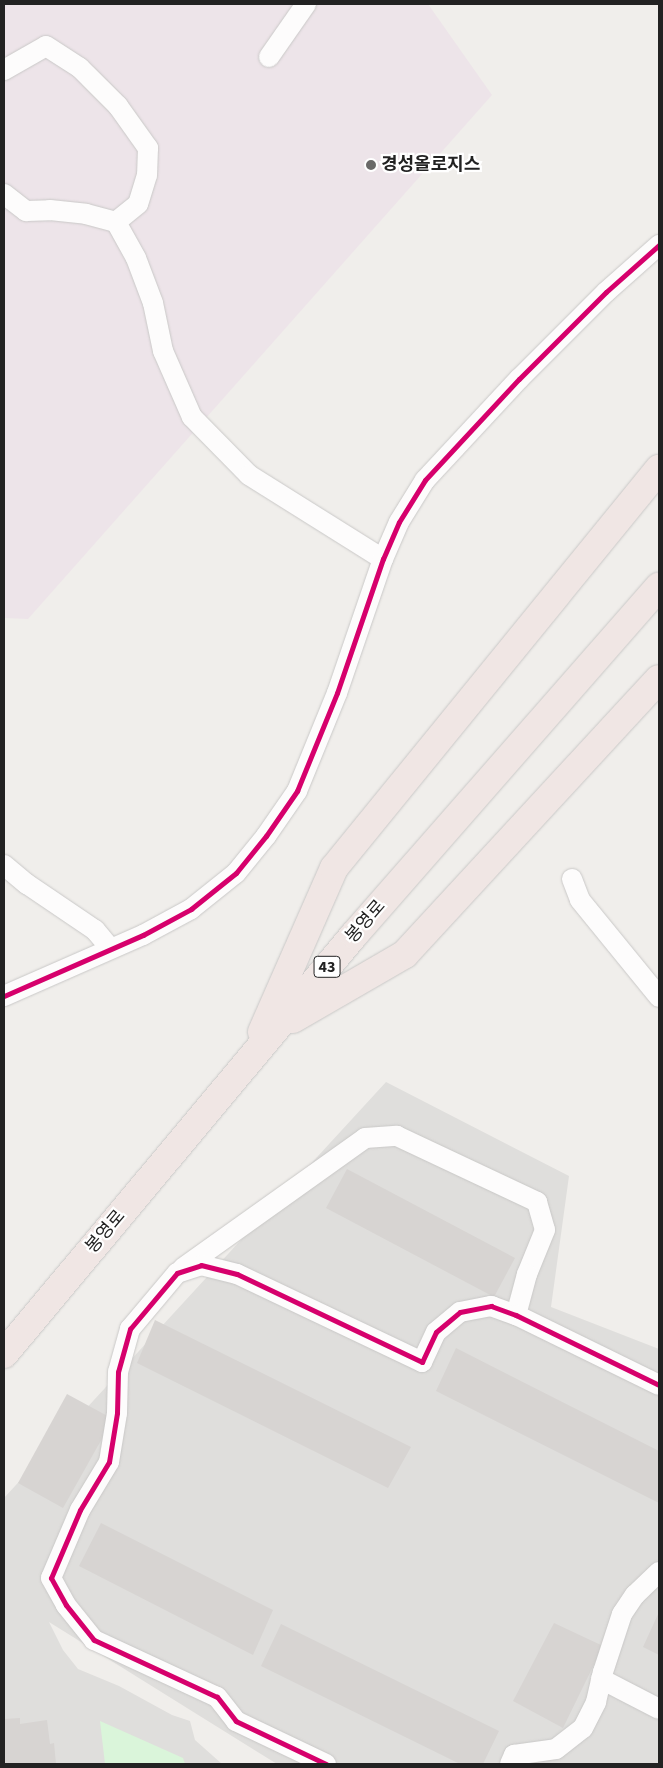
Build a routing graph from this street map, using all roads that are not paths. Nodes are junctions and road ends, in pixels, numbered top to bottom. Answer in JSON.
{"nodes":[{"id":1,"x":306,"y":4,"type":"edge"},
{"id":2,"x":269,"y":57,"type":"dead end"},
{"id":3,"x":4,"y":70,"type":"edge"},
{"id":4,"x":4,"y":194,"type":"edge"},
{"id":5,"x":116,"y":222,"type":"junction"},
{"id":6,"x":659,"y":244,"type":"edge"},
{"id":7,"x":659,"y":469,"type":"edge"},
{"id":8,"x":383,"y":559,"type":"junction"},
{"id":9,"x":659,"y":587,"type":"edge"},
{"id":10,"x":659,"y":680,"type":"edge"},
{"id":11,"x":4,"y":865,"type":"edge"},
{"id":12,"x":572,"y":879,"type":"dead end"},
{"id":13,"x":110,"y":948,"type":"junction"},
{"id":14,"x":4,"y":996,"type":"edge"},
{"id":15,"x":659,"y":997,"type":"edge"},
{"id":16,"x":276,"y":1029,"type":"junction"},
{"id":17,"x":249,"y":1062,"type":"junction"},
{"id":18,"x":177,"y":1273,"type":"junction"},
{"id":19,"x":516,"y":1315,"type":"junction"},
{"id":20,"x":4,"y":1354,"type":"edge"},
{"id":21,"x":659,"y":1384,"type":"edge"},
{"id":22,"x":659,"y":1572,"type":"edge"},
{"id":23,"x":601,"y":1679,"type":"junction"},
{"id":24,"x":659,"y":1709,"type":"edge"},
{"id":25,"x":326,"y":1764,"type":"edge"},
{"id":26,"x":510,"y":1764,"type":"edge"}],
"edges":[{"from":1,"to":2,"type":"street"},
{"from":3,"to":5,"type":"street"},
{"from":4,"to":5,"type":"street"},
{"from":5,"to":8,"type":"street"},
{"from":6,"to":8,"type":"street"},
{"from":7,"to":17,"type":"highway"},
{"from":8,"to":13,"type":"street"},
{"from":9,"to":16,"type":"highway","name":"봉영로","number":"43"},
{"from":10,"to":16,"type":"highway"},
{"from":11,"to":13,"type":"street"},
{"from":12,"to":15,"type":"street"},
{"from":13,"to":14,"type":"street"},
{"from":16,"to":17,"type":"highway","name":"봉영로","number":"43"},
{"from":17,"to":20,"type":"highway","name":"봉영로","number":"43"},
{"from":18,"to":19,"type":"street"},
{"from":18,"to":19,"type":"street"},
{"from":18,"to":25,"type":"street"},
{"from":19,"to":21,"type":"street"},
{"from":22,"to":23,"type":"street"},
{"from":23,"to":24,"type":"street"},
{"from":23,"to":26,"type":"street"}]}
